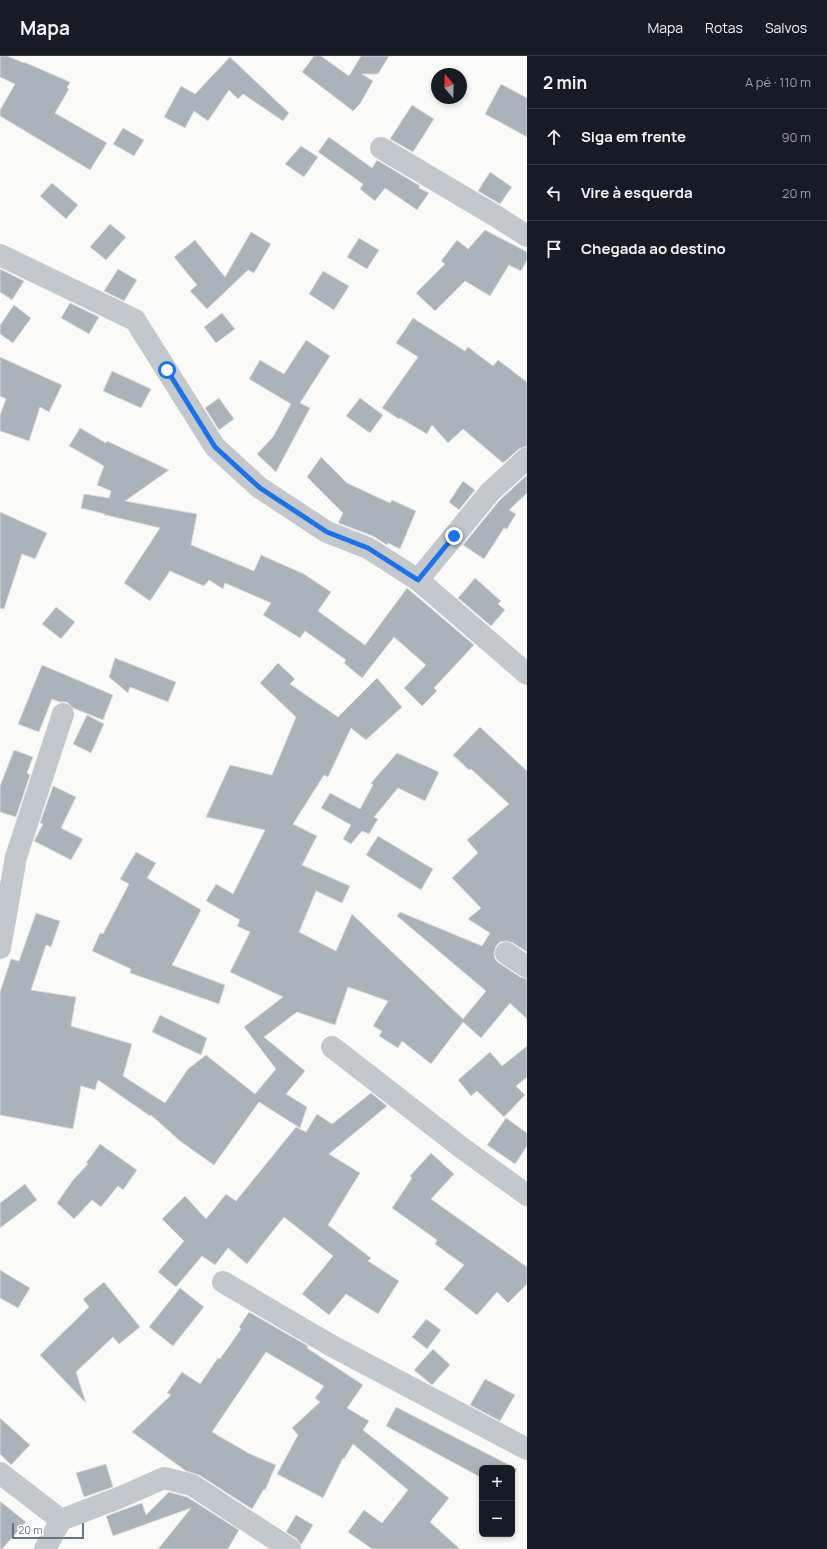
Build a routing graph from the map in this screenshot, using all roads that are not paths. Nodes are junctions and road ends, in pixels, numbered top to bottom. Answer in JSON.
{"nodes":[{"id":1,"x":382,"y":148,"type":"dead end"},
{"id":2,"x":527,"y":236,"type":"edge"},
{"id":3,"x":0,"y":255,"type":"edge"},
{"id":4,"x":527,"y":458,"type":"edge"},
{"id":5,"x":418,"y":580,"type":"junction"},
{"id":6,"x":527,"y":674,"type":"edge"},
{"id":7,"x":63,"y":714,"type":"dead end"},
{"id":8,"x":0,"y":948,"type":"edge"},
{"id":9,"x":506,"y":953,"type":"dead end"},
{"id":10,"x":527,"y":967,"type":"edge"},
{"id":11,"x":332,"y":1047,"type":"dead end"},
{"id":12,"x":527,"y":1195,"type":"edge"},
{"id":13,"x":223,"y":1282,"type":"dead end"},
{"id":14,"x":527,"y":1449,"type":"edge"},
{"id":15,"x":0,"y":1473,"type":"edge"},
{"id":16,"x":61,"y":1520,"type":"junction"},
{"id":17,"x":45,"y":1549,"type":"edge"},
{"id":18,"x":290,"y":1549,"type":"edge"}],
"edges":[{"from":1,"to":2,"type":"street"},
{"from":3,"to":5,"type":"street"},
{"from":4,"to":5,"type":"street"},
{"from":5,"to":6,"type":"street"},
{"from":7,"to":8,"type":"street"},
{"from":9,"to":10,"type":"street"},
{"from":11,"to":12,"type":"street"},
{"from":13,"to":14,"type":"street"},
{"from":15,"to":16,"type":"street"},
{"from":16,"to":17,"type":"street"},
{"from":16,"to":18,"type":"street"}]}
